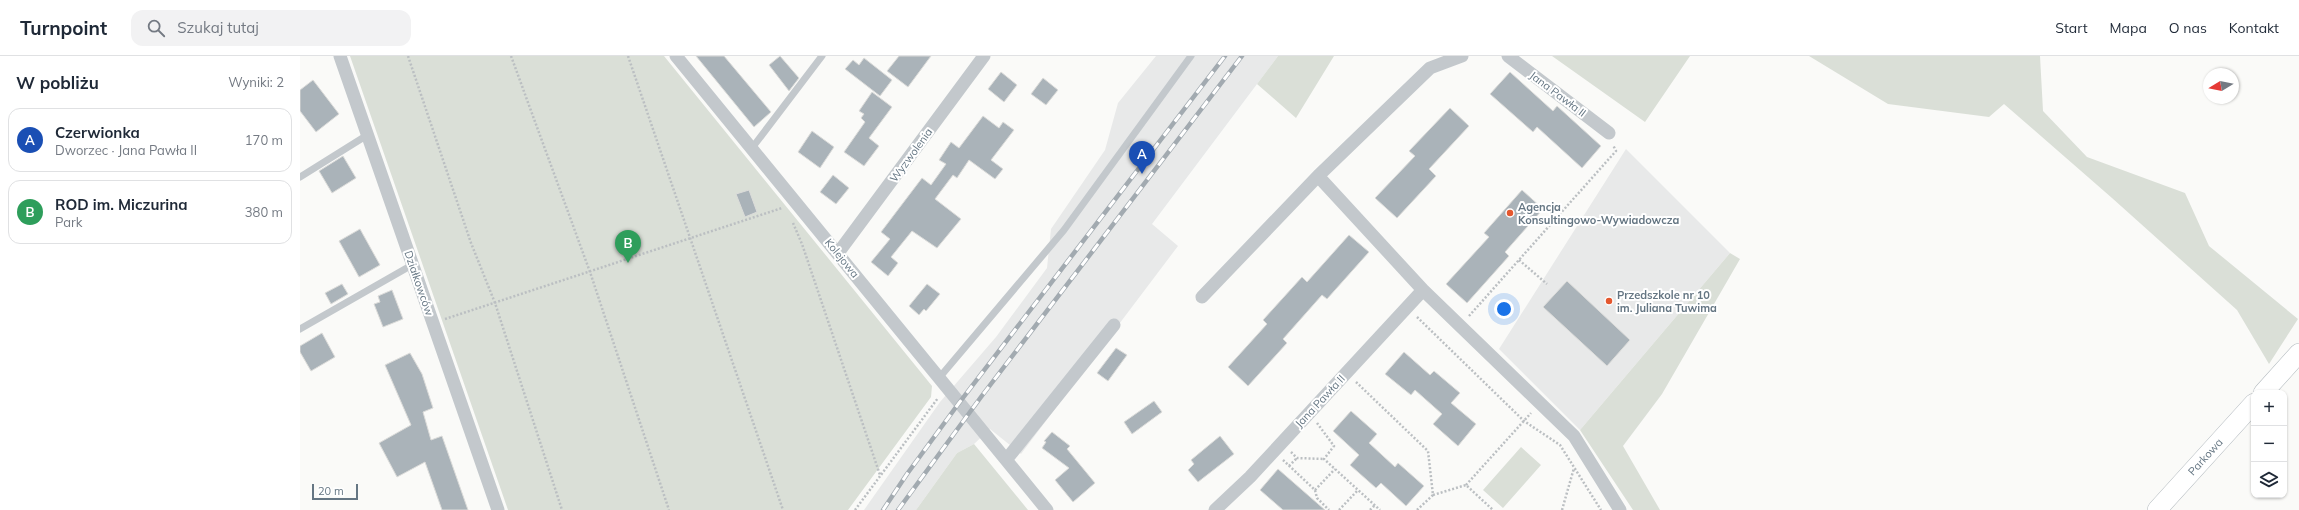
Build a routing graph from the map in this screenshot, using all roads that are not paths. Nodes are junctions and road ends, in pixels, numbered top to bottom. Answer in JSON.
{"nodes":[{"id":1,"x":340,"y":56,"type":"edge"},
{"id":2,"x":676,"y":56,"type":"edge"},
{"id":3,"x":822,"y":56,"type":"edge"},
{"id":4,"x":984,"y":56,"type":"edge"},
{"id":5,"x":1191,"y":56,"type":"edge"},
{"id":6,"x":1462,"y":56,"type":"edge"},
{"id":7,"x":1508,"y":56,"type":"edge"},
{"id":8,"x":1609,"y":133,"type":"road end"},
{"id":9,"x":369,"y":134,"type":"junction"},
{"id":10,"x":752,"y":148,"type":"junction"},
{"id":11,"x":1318,"y":176,"type":"junction"},
{"id":12,"x":300,"y":177,"type":"edge"},
{"id":13,"x":838,"y":253,"type":"junction"},
{"id":14,"x":412,"y":265,"type":"junction"},
{"id":15,"x":1423,"y":290,"type":"junction"},
{"id":16,"x":1202,"y":297,"type":"dead end"},
{"id":17,"x":1114,"y":325,"type":"dead end"},
{"id":18,"x":300,"y":329,"type":"edge"},
{"id":19,"x":2299,"y":353,"type":"edge"},
{"id":20,"x":943,"y":382,"type":"junction"},
{"id":21,"x":2266,"y":390,"type":"edge"},
{"id":22,"x":2251,"y":406,"type":"edge"},
{"id":23,"x":1006,"y":460,"type":"junction"},
{"id":24,"x":498,"y":510,"type":"edge"},
{"id":25,"x":1047,"y":510,"type":"edge"},
{"id":26,"x":1214,"y":510,"type":"edge"},
{"id":27,"x":1620,"y":510,"type":"edge"},
{"id":28,"x":2157,"y":510,"type":"edge"}],
"edges":[{"from":1,"to":9,"type":"street","name":"Działkowców"},
{"from":2,"to":10,"type":"street","name":"Kolejowa"},
{"from":3,"to":10,"type":"lane"},
{"from":4,"to":13,"type":"street","name":"Wyzwolenia"},
{"from":5,"to":20,"type":"lane"},
{"from":6,"to":11,"type":"street"},
{"from":7,"to":8,"type":"street","name":"Jana Pawła II"},
{"from":9,"to":12,"type":"lane"},
{"from":9,"to":14,"type":"street","name":"Działkowców"},
{"from":10,"to":13,"type":"street","name":"Kolejowa"},
{"from":11,"to":15,"type":"street"},
{"from":11,"to":16,"type":"street"},
{"from":13,"to":20,"type":"street","name":"Kolejowa"},
{"from":14,"to":18,"type":"lane"},
{"from":14,"to":24,"type":"street","name":"Działkowców"},
{"from":15,"to":26,"type":"street","name":"Jana Pawła II"},
{"from":15,"to":27,"type":"street"},
{"from":17,"to":23,"type":"street"},
{"from":19,"to":21,"type":"street"},
{"from":20,"to":23,"type":"street","name":"Kolejowa"},
{"from":22,"to":28,"type":"street","name":"Parkowa"},
{"from":23,"to":25,"type":"street","name":"Kolejowa"}]}
